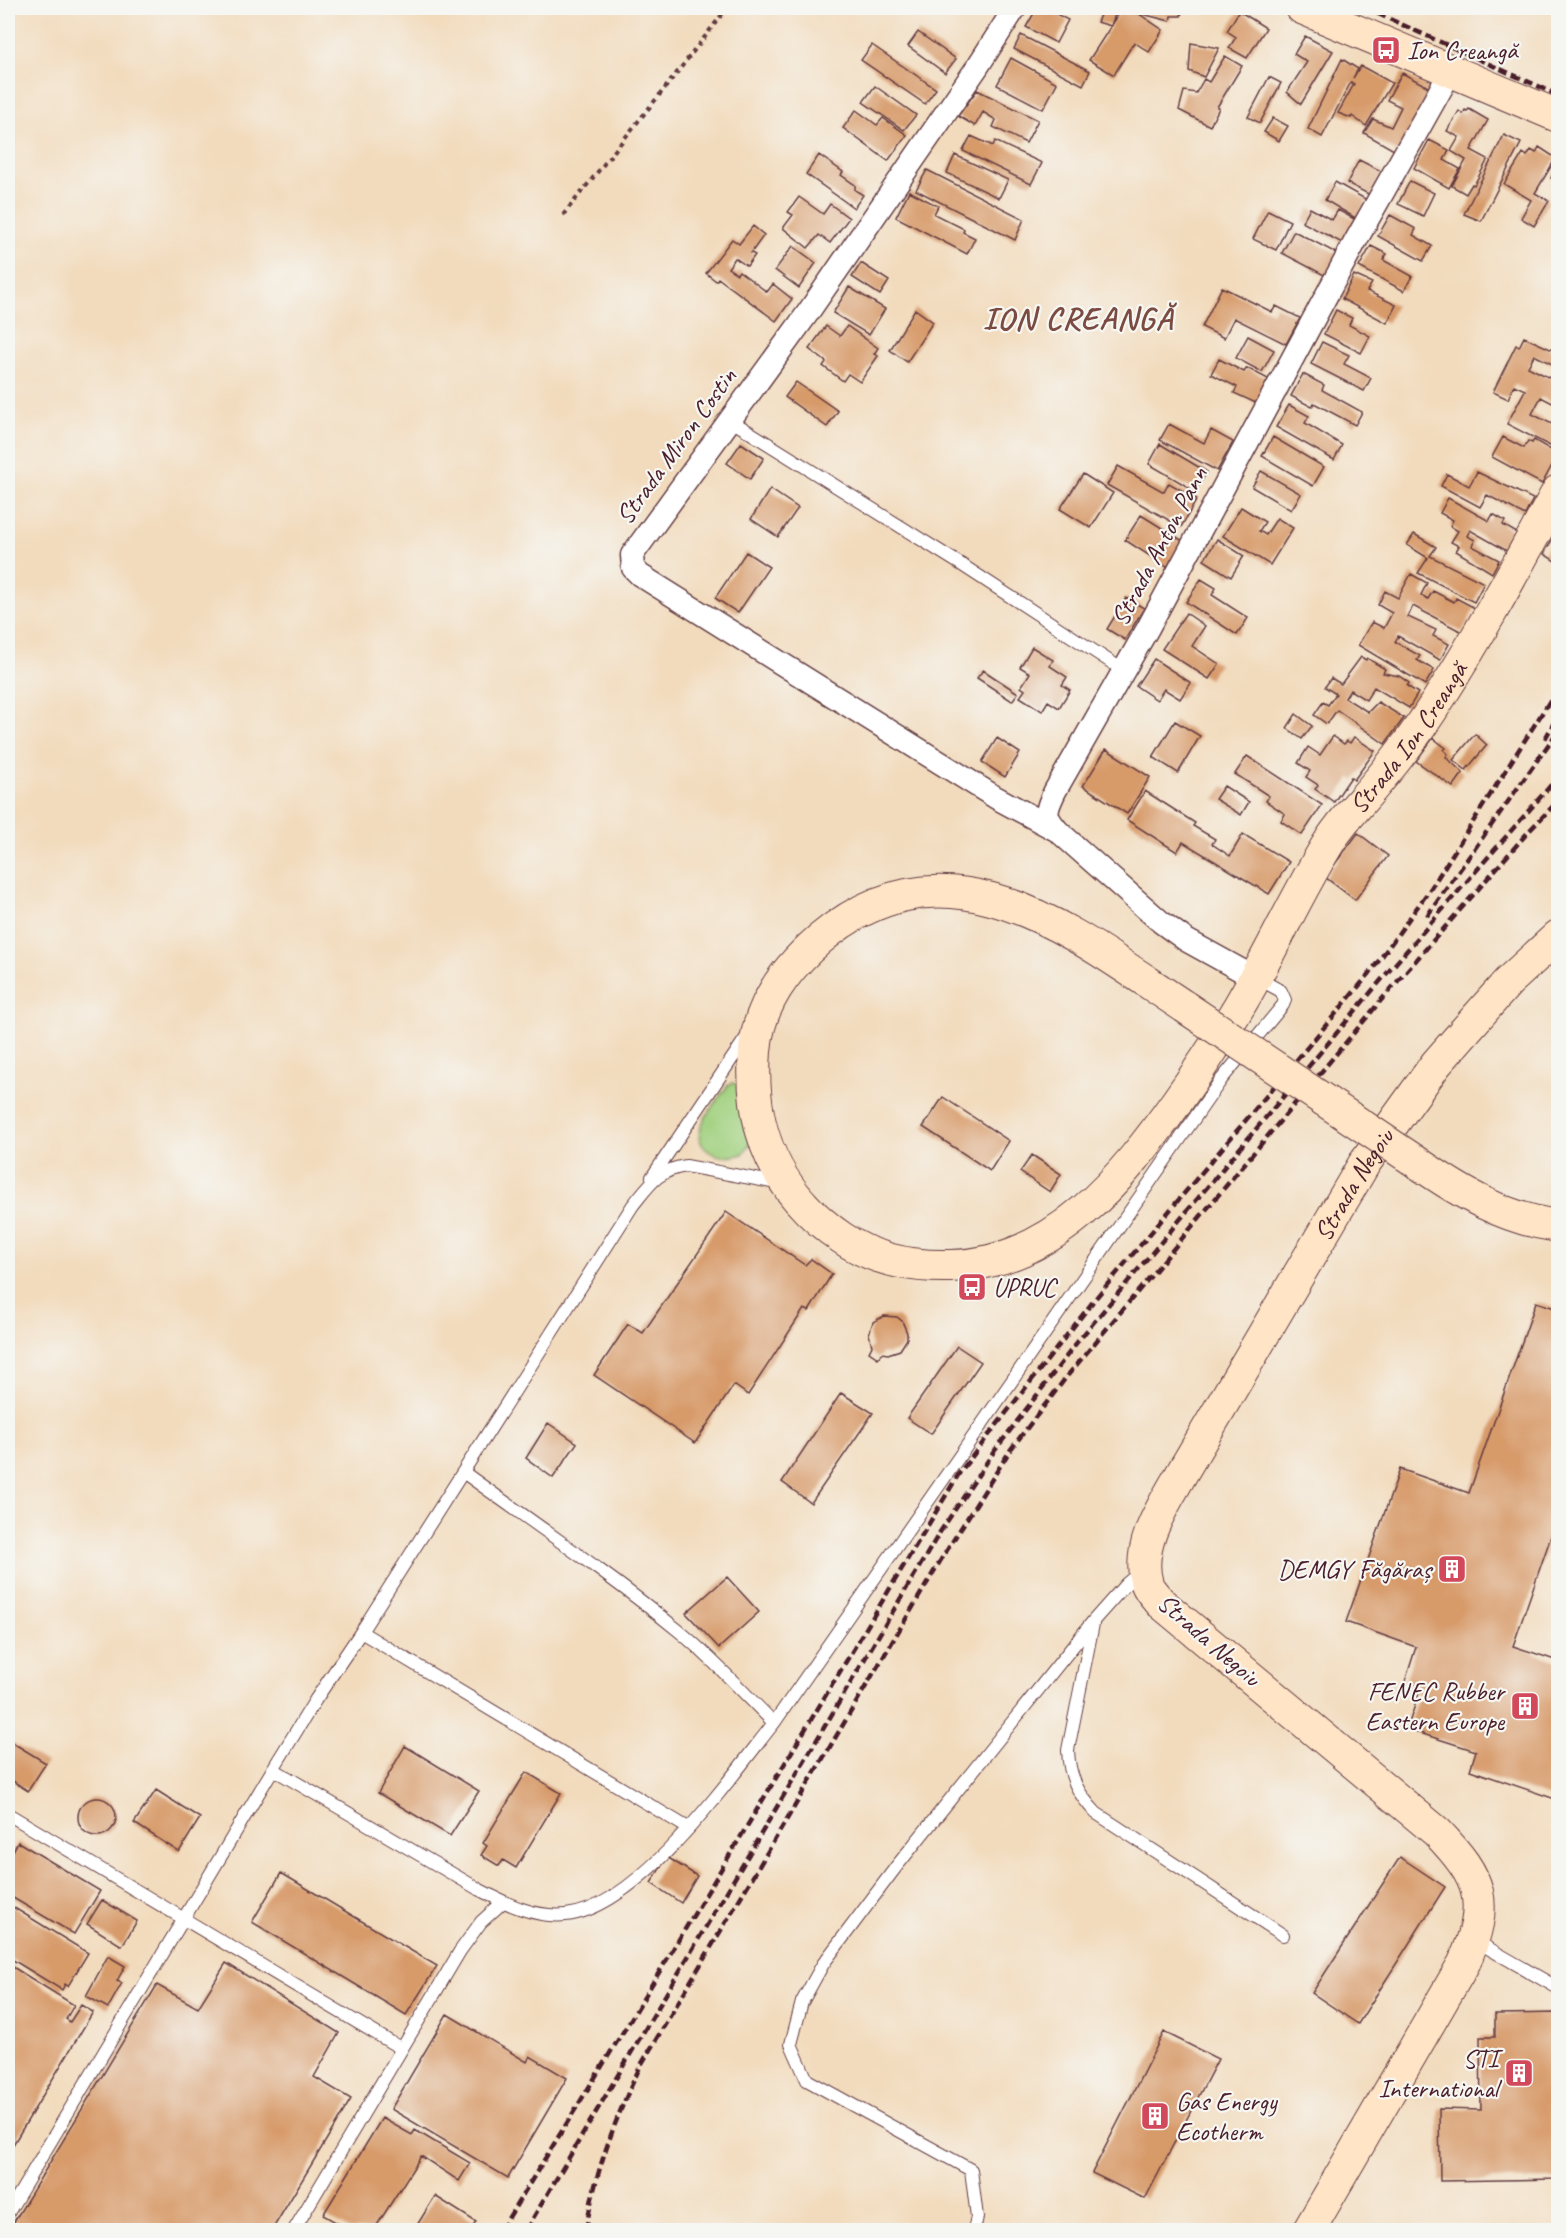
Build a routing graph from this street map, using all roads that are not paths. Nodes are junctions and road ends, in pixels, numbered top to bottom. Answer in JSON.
{"nodes":[{"id":1,"x":1015,"y":8,"type":"edge"},
{"id":2,"x":1302,"y":8,"type":"edge"},
{"id":3,"x":1451,"y":71,"type":"junction"},
{"id":4,"x":1558,"y":116,"type":"edge"},
{"id":5,"x":730,"y":420,"type":"junction"},
{"id":6,"x":1558,"y":491,"type":"edge"},
{"id":7,"x":1123,"y":670,"type":"junction"},
{"id":8,"x":1058,"y":831,"type":"junction"},
{"id":9,"x":1558,"y":936,"type":"edge"},
{"id":10,"x":1255,"y":978,"type":"junction"},
{"id":11,"x":759,"y":1019,"type":"junction"},
{"id":12,"x":786,"y":1185,"type":"junction"},
{"id":13,"x":633,"y":1205,"type":"junction"},
{"id":14,"x":1558,"y":1226,"type":"edge"},
{"id":15,"x":463,"y":1472,"type":"junction"},
{"id":16,"x":1144,"y":1568,"type":"junction"},
{"id":17,"x":1094,"y":1620,"type":"junction"},
{"id":18,"x":361,"y":1632,"type":"junction"},
{"id":19,"x":774,"y":1723,"type":"junction"},
{"id":20,"x":273,"y":1769,"type":"junction"},
{"id":21,"x":8,"y":1814,"type":"edge"},
{"id":22,"x":688,"y":1828,"type":"junction"},
{"id":23,"x":503,"y":1902,"type":"junction"},
{"id":24,"x":183,"y":1919,"type":"junction"},
{"id":25,"x":1283,"y":1935,"type":"dead end"},
{"id":26,"x":1474,"y":1940,"type":"junction"},
{"id":27,"x":1558,"y":1988,"type":"edge"},
{"id":28,"x":402,"y":2049,"type":"junction"},
{"id":29,"x":8,"y":2212,"type":"edge"},
{"id":30,"x":294,"y":2230,"type":"edge"},
{"id":31,"x":974,"y":2230,"type":"edge"},
{"id":32,"x":1309,"y":2230,"type":"edge"}],
"edges":[{"from":1,"to":5,"type":"street","name":"Strada Miron Costin"},
{"from":2,"to":3,"type":"main road"},
{"from":3,"to":4,"type":"main road"},
{"from":3,"to":7,"type":"street","name":"Strada Anton Pann"},
{"from":5,"to":7,"type":"lane"},
{"from":5,"to":8,"type":"street","name":"Strada Miron Costin"},
{"from":6,"to":10,"type":"main road","name":"Strada Ion Creangă"},
{"from":7,"to":8,"type":"street","name":"Strada Anton Pann"},
{"from":8,"to":10,"type":"street","name":"Strada Anton Pann"},
{"from":9,"to":16,"type":"main road","name":"Strada Negoiu"},
{"from":10,"to":12,"type":"main road","name":"Strada Ion Creangă"},
{"from":10,"to":19,"type":"lane"},
{"from":11,"to":12,"type":"main road","name":"Strada Ion Creangă"},
{"from":11,"to":13,"type":"lane"},
{"from":11,"to":14,"type":"main road","bridge":true},
{"from":12,"to":13,"type":"lane"},
{"from":13,"to":15,"type":"lane"},
{"from":15,"to":18,"type":"lane"},
{"from":15,"to":19,"type":"lane"},
{"from":16,"to":17,"type":"lane"},
{"from":16,"to":26,"type":"main road","name":"Strada Negoiu"},
{"from":17,"to":25,"type":"lane"},
{"from":17,"to":31,"type":"lane"},
{"from":18,"to":20,"type":"lane"},
{"from":18,"to":22,"type":"lane"},
{"from":19,"to":22,"type":"lane"},
{"from":20,"to":23,"type":"lane"},
{"from":20,"to":24,"type":"lane"},
{"from":21,"to":24,"type":"lane"},
{"from":22,"to":23,"type":"lane"},
{"from":23,"to":28,"type":"lane"},
{"from":24,"to":28,"type":"lane"},
{"from":24,"to":29,"type":"lane"},
{"from":26,"to":27,"type":"lane"},
{"from":26,"to":32,"type":"main road","name":"Strada Negoiu"},
{"from":28,"to":30,"type":"lane"}]}
